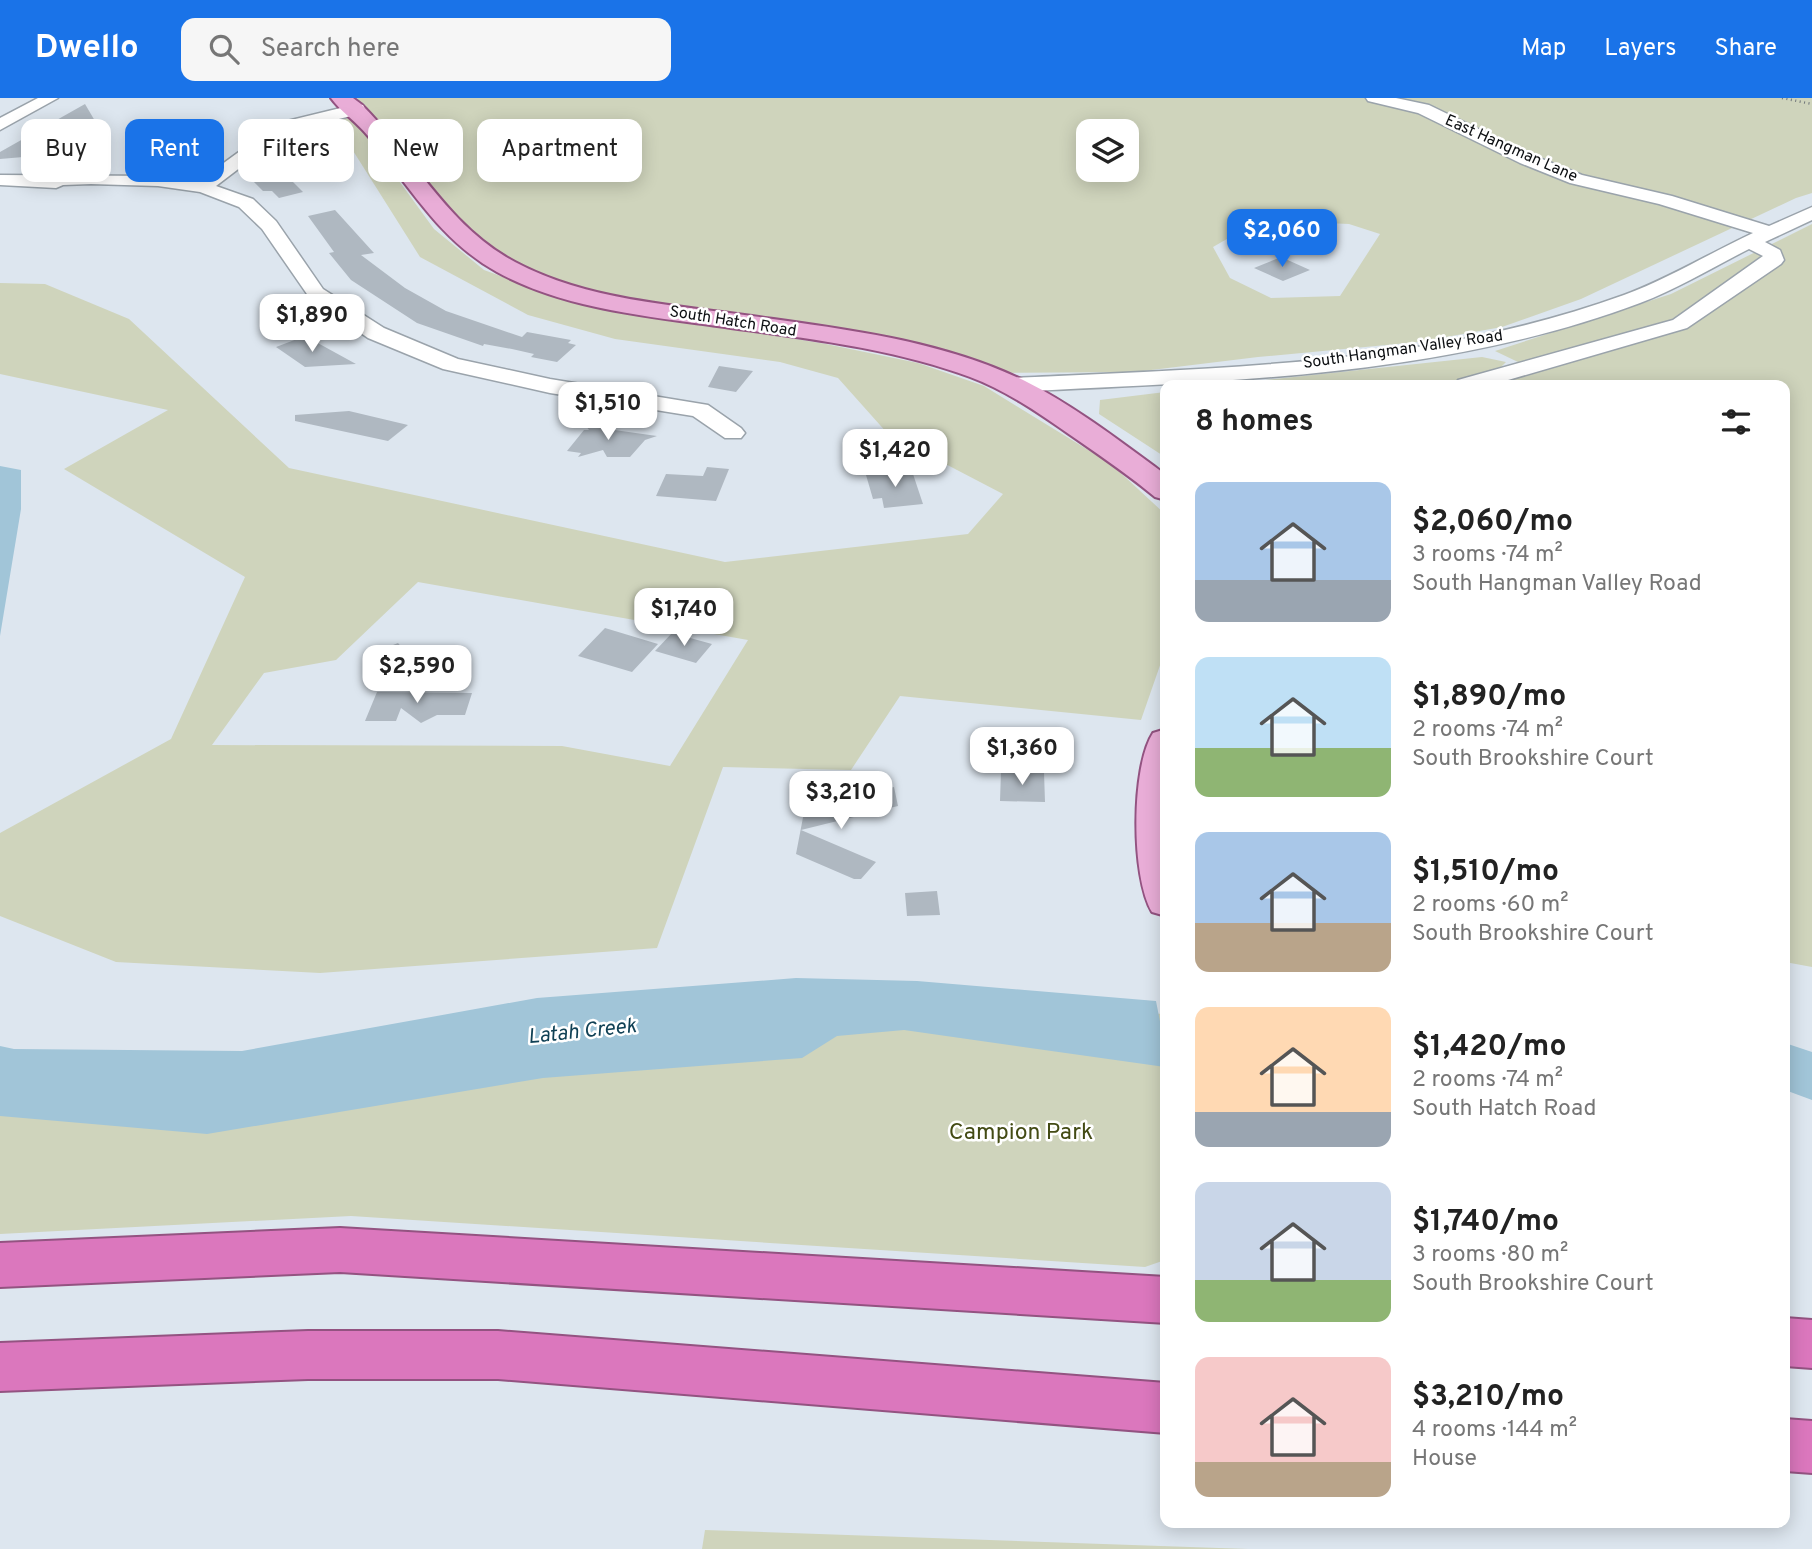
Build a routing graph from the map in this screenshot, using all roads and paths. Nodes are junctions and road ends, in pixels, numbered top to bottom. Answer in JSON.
{"nodes":[{"id":1,"x":50,"y":98,"type":"edge"},
{"id":2,"x":1374,"y":98,"type":"edge"},
{"id":3,"x":1782,"y":98,"type":"edge"},
{"id":4,"x":349,"y":104,"type":"edge"},
{"id":5,"x":1812,"y":104,"type":"edge"},
{"id":6,"x":0,"y":125,"type":"edge"},
{"id":7,"x":0,"y":180,"type":"edge"},
{"id":8,"x":203,"y":187,"type":"junction"},
{"id":9,"x":1812,"y":213,"type":"edge"},
{"id":10,"x":1770,"y":232,"type":"junction"},
{"id":11,"x":1748,"y":243,"type":"junction"},
{"id":12,"x":1484,"y":380,"type":"edge"},
{"id":13,"x":1012,"y":385,"type":"junction"},
{"id":14,"x":733,"y":433,"type":"dead end"},
{"id":15,"x":1160,"y":486,"type":"edge"},
{"id":16,"x":1160,"y":773,"type":"edge"},
{"id":17,"x":1160,"y":870,"type":"edge"},
{"id":18,"x":0,"y":1265,"type":"edge"},
{"id":19,"x":1160,"y":1300,"type":"edge"},
{"id":20,"x":1790,"y":1342,"type":"edge"},
{"id":21,"x":1812,"y":1343,"type":"edge"},
{"id":22,"x":0,"y":1367,"type":"edge"},
{"id":23,"x":1160,"y":1408,"type":"edge"},
{"id":24,"x":1790,"y":1445,"type":"edge"},
{"id":25,"x":1812,"y":1447,"type":"edge"}],
"edges":[{"from":1,"to":6,"type":"street"},
{"from":2,"to":10,"type":"street","name":"East Hangman Lane"},
{"from":3,"to":5,"type":"path"},
{"from":4,"to":8,"type":"street"},
{"from":4,"to":13,"type":"main road","name":"South Hatch Road"},
{"from":7,"to":8,"type":"street"},
{"from":8,"to":14,"type":"street"},
{"from":9,"to":10,"type":"street","name":"South Hangman Valley Road"},
{"from":10,"to":11,"type":"street","name":"South Hangman Valley Road"},
{"from":11,"to":12,"type":"street"},
{"from":11,"to":13,"type":"street","name":"South Hangman Valley Road"},
{"from":13,"to":15,"type":"main road","name":"South Hatch Road"},
{"from":16,"to":17,"type":"main road"},
{"from":18,"to":19,"type":"highway"},
{"from":20,"to":21,"type":"highway"},
{"from":22,"to":23,"type":"highway"},
{"from":24,"to":25,"type":"highway"}]}
